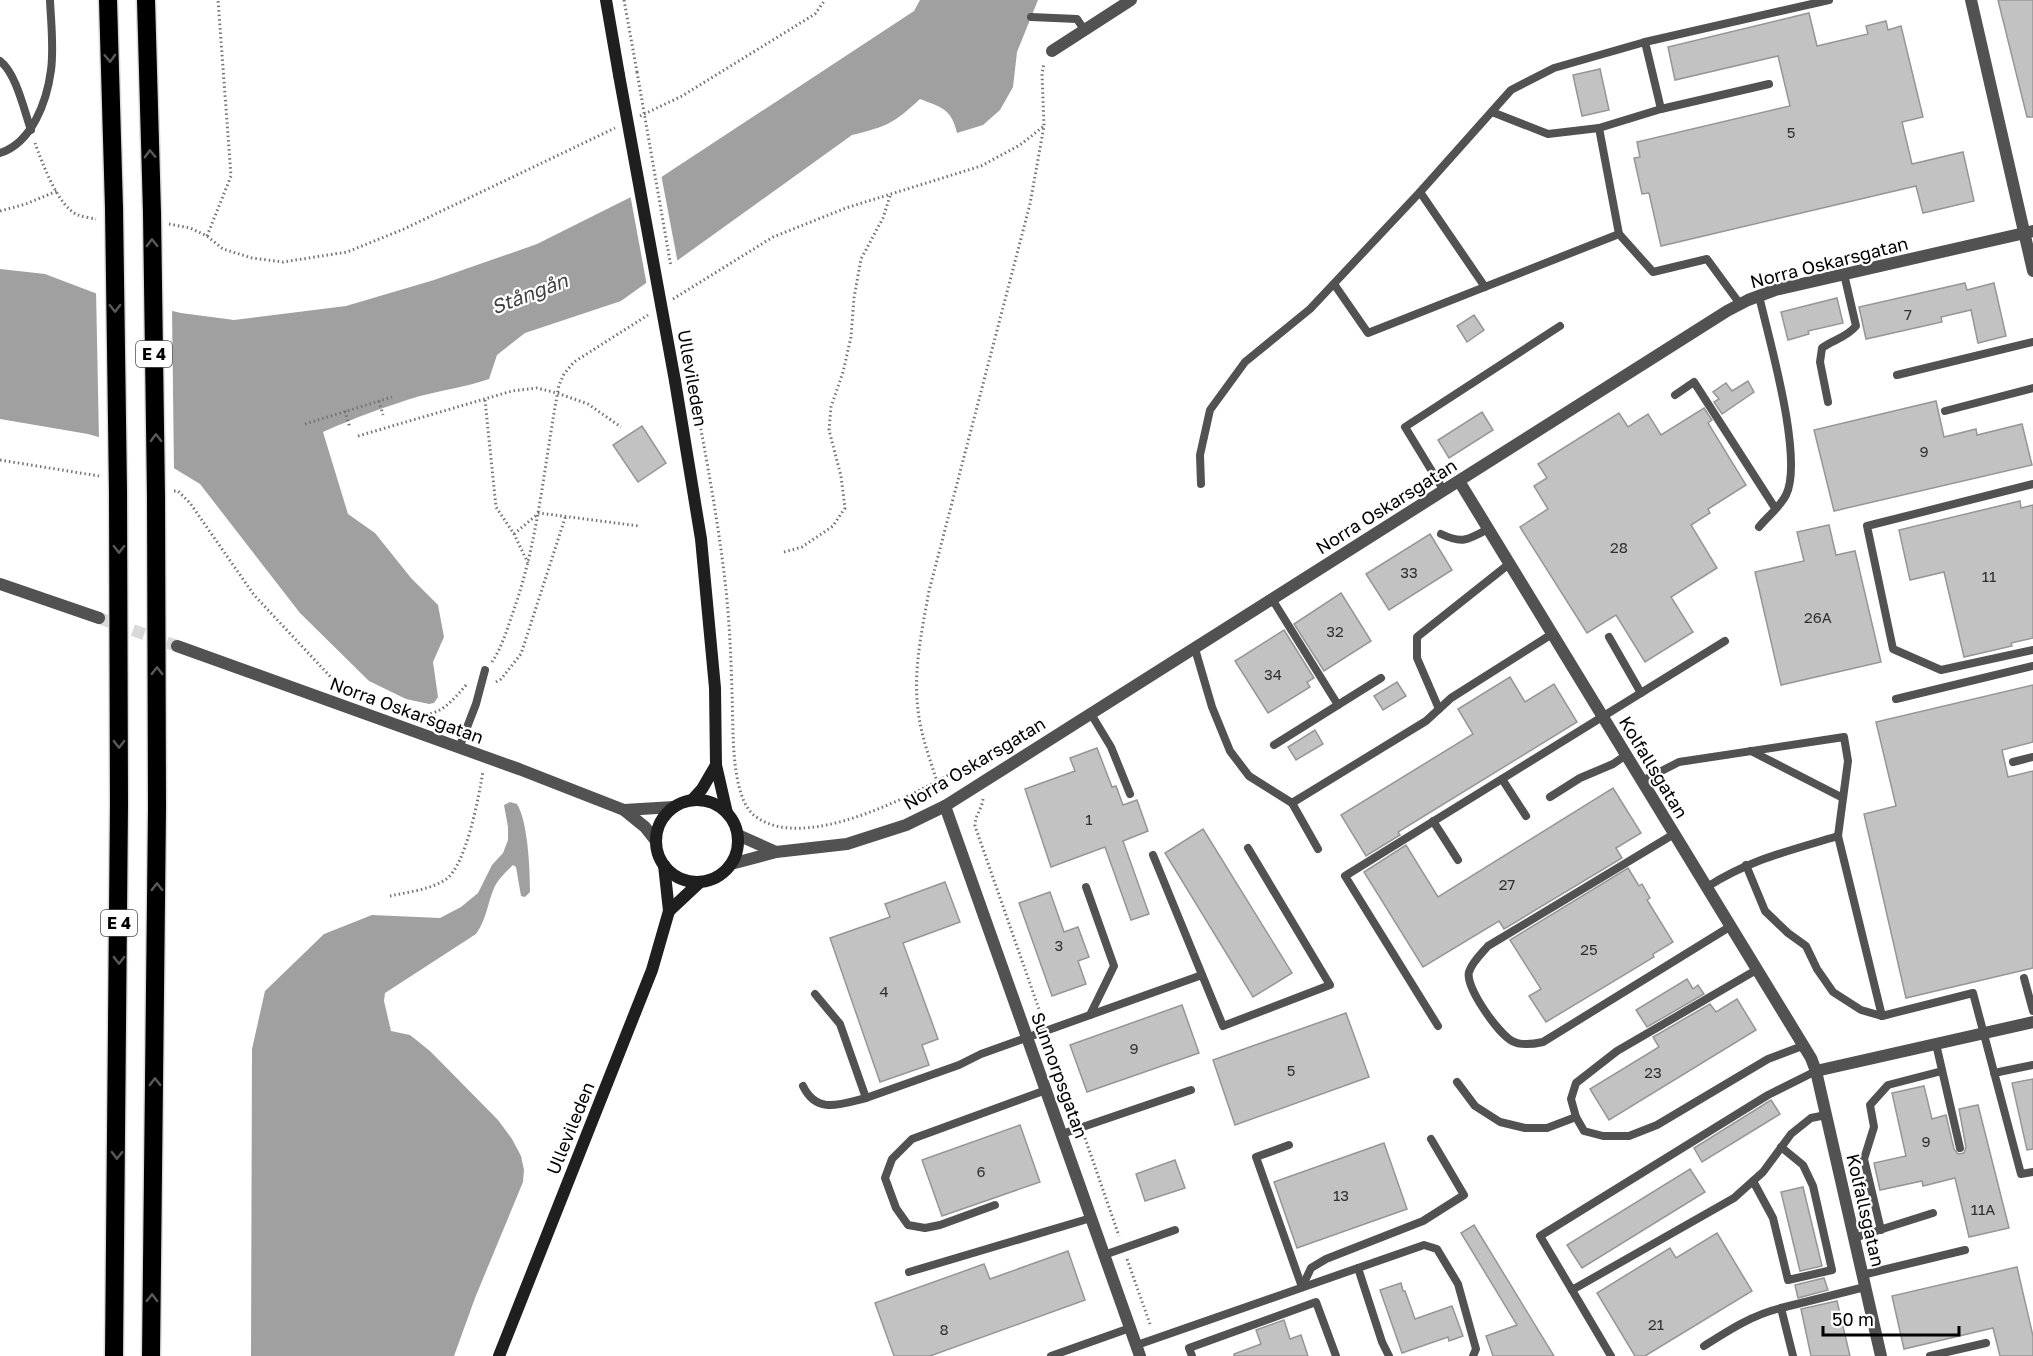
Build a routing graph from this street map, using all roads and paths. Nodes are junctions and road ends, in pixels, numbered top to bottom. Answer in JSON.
{"nodes":[{"id":1,"x":50,"y":0,"type":"edge"},
{"id":2,"x":108,"y":0,"type":"edge"},
{"id":3,"x":146,"y":0,"type":"edge"},
{"id":4,"x":218,"y":0,"type":"edge"},
{"id":5,"x":606,"y":0,"type":"edge"},
{"id":6,"x":624,"y":0,"type":"edge"},
{"id":7,"x":825,"y":0,"type":"edge"},
{"id":8,"x":1131,"y":0,"type":"edge"},
{"id":9,"x":1829,"y":0,"type":"edge"},
{"id":10,"x":1971,"y":0,"type":"edge"},
{"id":11,"x":1031,"y":16,"type":"dead end"},
{"id":12,"x":1085,"y":31,"type":"junction"},
{"id":13,"x":1645,"y":42,"type":"junction"},
{"id":14,"x":1052,"y":51,"type":"dead end"},
{"id":15,"x":0,"y":61,"type":"edge"},
{"id":16,"x":1770,"y":84,"type":"dead end"},
{"id":17,"x":1661,"y":109,"type":"junction"},
{"id":18,"x":1492,"y":112,"type":"junction"},
{"id":19,"x":639,"y":117,"type":"dead end"},
{"id":20,"x":618,"y":127,"type":"dead end"},
{"id":21,"x":1599,"y":128,"type":"junction"},
{"id":22,"x":31,"y":130,"type":"junction"},
{"id":23,"x":0,"y":153,"type":"edge"},
{"id":24,"x":57,"y":191,"type":"dead end"},
{"id":25,"x":1420,"y":192,"type":"junction"},
{"id":26,"x":891,"y":194,"type":"junction"},
{"id":27,"x":0,"y":211,"type":"edge"},
{"id":28,"x":2029,"y":232,"type":"edge"},
{"id":29,"x":1619,"y":234,"type":"junction"},
{"id":30,"x":207,"y":236,"type":"dead end"},
{"id":31,"x":223,"y":249,"type":"dead end"},
{"id":32,"x":2033,"y":271,"type":"edge"},
{"id":33,"x":672,"y":272,"type":"dead end"},
{"id":34,"x":1844,"y":274,"type":"junction"},
{"id":35,"x":1334,"y":284,"type":"junction"},
{"id":36,"x":1485,"y":286,"type":"junction"},
{"id":37,"x":676,"y":296,"type":"dead end"},
{"id":38,"x":1759,"y":296,"type":"junction"},
{"id":39,"x":671,"y":300,"type":"dead end"},
{"id":40,"x":1740,"y":304,"type":"junction"},
{"id":41,"x":679,"y":308,"type":"dead end"},
{"id":42,"x":652,"y":313,"type":"dead end"},
{"id":43,"x":1560,"y":326,"type":"dead end"},
{"id":44,"x":2033,"y":342,"type":"edge"},
{"id":45,"x":1897,"y":375,"type":"dead end"},
{"id":46,"x":2033,"y":388,"type":"edge"},
{"id":47,"x":693,"y":390,"type":"dead end"},
{"id":48,"x":557,"y":393,"type":"junction"},
{"id":49,"x":1675,"y":395,"type":"dead end"},
{"id":50,"x":392,"y":397,"type":"dead end"},
{"id":51,"x":485,"y":400,"type":"junction"},
{"id":52,"x":379,"y":401,"type":"junction"},
{"id":53,"x":1828,"y":402,"type":"dead end"},
{"id":54,"x":345,"y":411,"type":"junction"},
{"id":55,"x":1945,"y":411,"type":"dead end"},
{"id":56,"x":383,"y":415,"type":"dead end"},
{"id":57,"x":305,"y":424,"type":"dead end"},
{"id":58,"x":621,"y":427,"type":"dead end"},
{"id":59,"x":350,"y":428,"type":"dead end"},
{"id":60,"x":358,"y":436,"type":"dead end"},
{"id":61,"x":0,"y":460,"type":"edge"},
{"id":62,"x":103,"y":477,"type":"dead end"},
{"id":63,"x":1459,"y":482,"type":"junction"},
{"id":64,"x":1201,"y":484,"type":"dead end"},
{"id":65,"x":2033,"y":484,"type":"edge"},
{"id":66,"x":1444,"y":491,"type":"junction"},
{"id":67,"x":162,"y":493,"type":"junction"},
{"id":68,"x":1775,"y":508,"type":"junction"},
{"id":69,"x":539,"y":513,"type":"junction"},
{"id":70,"x":566,"y":515,"type":"junction"},
{"id":71,"x":639,"y":526,"type":"dead end"},
{"id":72,"x":1759,"y":527,"type":"dead end"},
{"id":73,"x":1488,"y":529,"type":"junction"},
{"id":74,"x":514,"y":534,"type":"junction"},
{"id":75,"x":1441,"y":534,"type":"dead end"},
{"id":76,"x":784,"y":552,"type":"dead end"},
{"id":77,"x":1509,"y":564,"type":"junction"},
{"id":78,"x":528,"y":565,"type":"junction"},
{"id":79,"x":0,"y":584,"type":"edge"},
{"id":80,"x":1272,"y":600,"type":"junction"},
{"id":81,"x":99,"y":618,"type":"tunnel mouth"},
{"id":82,"x":1552,"y":634,"type":"junction"},
{"id":83,"x":1609,"y":637,"type":"dead end"},
{"id":84,"x":1725,"y":641,"type":"dead end"},
{"id":85,"x":177,"y":646,"type":"tunnel mouth"},
{"id":86,"x":1195,"y":649,"type":"junction"},
{"id":87,"x":2033,"y":650,"type":"edge"},
{"id":88,"x":2033,"y":666,"type":"edge"},
{"id":89,"x":485,"y":670,"type":"junction"},
{"id":90,"x":1381,"y":678,"type":"dead end"},
{"id":91,"x":481,"y":689,"type":"junction"},
{"id":92,"x":346,"y":692,"type":"dead end"},
{"id":93,"x":1641,"y":693,"type":"junction"},
{"id":94,"x":1896,"y":699,"type":"dead end"},
{"id":95,"x":1338,"y":705,"type":"junction"},
{"id":96,"x":1439,"y":709,"type":"junction"},
{"id":97,"x":409,"y":714,"type":"dead end"},
{"id":98,"x":1091,"y":714,"type":"junction"},
{"id":99,"x":1603,"y":717,"type":"junction"},
{"id":100,"x":1274,"y":745,"type":"dead end"},
{"id":101,"x":459,"y":748,"type":"junction"},
{"id":102,"x":1751,"y":751,"type":"junction"},
{"id":103,"x":1626,"y":755,"type":"junction"},
{"id":104,"x":486,"y":757,"type":"junction"},
{"id":105,"x":2033,"y":757,"type":"edge"},
{"id":106,"x":2013,"y":762,"type":"dead end"},
{"id":107,"x":716,"y":765,"type":"junction"},
{"id":108,"x":1502,"y":779,"type":"junction"},
{"id":109,"x":1642,"y":781,"type":"junction"},
{"id":110,"x":938,"y":782,"type":"junction"},
{"id":111,"x":979,"y":784,"type":"junction"},
{"id":112,"x":1130,"y":794,"type":"dead end"},
{"id":113,"x":1550,"y":797,"type":"dead end"},
{"id":114,"x":1843,"y":798,"type":"junction"},
{"id":115,"x":692,"y":800,"type":"junction"},
{"id":116,"x":1292,"y":803,"type":"junction"},
{"id":117,"x":945,"y":806,"type":"junction"},
{"id":118,"x":674,"y":807,"type":"junction"},
{"id":119,"x":624,"y":810,"type":"junction"},
{"id":120,"x":727,"y":813,"type":"junction"},
{"id":121,"x":1526,"y":816,"type":"dead end"},
{"id":122,"x":1434,"y":821,"type":"junction"},
{"id":123,"x":1674,"y":834,"type":"junction"},
{"id":124,"x":738,"y":836,"type":"junction"},
{"id":125,"x":1838,"y":836,"type":"junction"},
{"id":126,"x":656,"y":841,"type":"junction"},
{"id":127,"x":1248,"y":848,"type":"dead end"},
{"id":128,"x":1318,"y":849,"type":"dead end"},
{"id":129,"x":776,"y":852,"type":"junction"},
{"id":130,"x":1153,"y":855,"type":"dead end"},
{"id":131,"x":1458,"y":860,"type":"dead end"},
{"id":132,"x":731,"y":864,"type":"junction"},
{"id":133,"x":664,"y":865,"type":"junction"},
{"id":134,"x":1746,"y":866,"type":"junction"},
{"id":135,"x":700,"y":882,"type":"junction"},
{"id":136,"x":1086,"y":887,"type":"dead end"},
{"id":137,"x":1707,"y":887,"type":"junction"},
{"id":138,"x":390,"y":896,"type":"dead end"},
{"id":139,"x":669,"y":911,"type":"junction"},
{"id":140,"x":1731,"y":926,"type":"junction"},
{"id":141,"x":1758,"y":969,"type":"junction"},
{"id":142,"x":1202,"y":975,"type":"junction"},
{"id":143,"x":2024,"y":978,"type":"dead end"},
{"id":144,"x":815,"y":994,"type":"dead end"},
{"id":145,"x":2033,"y":1011,"type":"edge"},
{"id":146,"x":1090,"y":1015,"type":"junction"},
{"id":147,"x":1882,"y":1016,"type":"junction"},
{"id":148,"x":2033,"y":1022,"type":"edge"},
{"id":149,"x":1438,"y":1026,"type":"dead end"},
{"id":150,"x":1046,"y":1030,"type":"junction"},
{"id":151,"x":1984,"y":1033,"type":"junction"},
{"id":152,"x":1027,"y":1037,"type":"junction"},
{"id":153,"x":1936,"y":1044,"type":"junction"},
{"id":154,"x":1805,"y":1045,"type":"junction"},
{"id":155,"x":2033,"y":1065,"type":"edge"},
{"id":156,"x":1816,"y":1071,"type":"junction"},
{"id":157,"x":1942,"y":1071,"type":"junction"},
{"id":158,"x":1994,"y":1073,"type":"junction"},
{"id":159,"x":1458,"y":1082,"type":"dead end"},
{"id":160,"x":803,"y":1086,"type":"dead end"},
{"id":161,"x":1046,"y":1090,"type":"junction"},
{"id":162,"x":1191,"y":1090,"type":"dead end"},
{"id":163,"x":866,"y":1098,"type":"junction"},
{"id":164,"x":1826,"y":1115,"type":"junction"},
{"id":165,"x":1576,"y":1117,"type":"junction"},
{"id":166,"x":1081,"y":1128,"type":"junction"},
{"id":167,"x":1062,"y":1134,"type":"junction"},
{"id":168,"x":1431,"y":1139,"type":"dead end"},
{"id":169,"x":1289,"y":1145,"type":"dead end"},
{"id":170,"x":1781,"y":1147,"type":"junction"},
{"id":171,"x":1960,"y":1148,"type":"dead end"},
{"id":172,"x":2033,"y":1172,"type":"edge"},
{"id":173,"x":1754,"y":1181,"type":"junction"},
{"id":174,"x":995,"y":1205,"type":"dead end"},
{"id":175,"x":1933,"y":1213,"type":"dead end"},
{"id":176,"x":1092,"y":1218,"type":"junction"},
{"id":177,"x":1175,"y":1230,"type":"dead end"},
{"id":178,"x":1881,"y":1230,"type":"junction"},
{"id":179,"x":1854,"y":1238,"type":"junction"},
{"id":180,"x":1124,"y":1249,"type":"junction"},
{"id":181,"x":1965,"y":1250,"type":"dead end"},
{"id":182,"x":1104,"y":1255,"type":"junction"},
{"id":183,"x":1358,"y":1268,"type":"junction"},
{"id":184,"x":909,"y":1272,"type":"dead end"},
{"id":185,"x":1864,"y":1281,"type":"junction"},
{"id":186,"x":1302,"y":1287,"type":"junction"},
{"id":187,"x":1572,"y":1290,"type":"junction"},
{"id":188,"x":1781,"y":1308,"type":"junction"},
{"id":189,"x":1131,"y":1328,"type":"junction"},
{"id":190,"x":1155,"y":1339,"type":"junction"},
{"id":191,"x":1986,"y":1343,"type":"dead end"},
{"id":192,"x":1704,"y":1346,"type":"dead end"},
{"id":193,"x":1138,"y":1351,"type":"edge"},
{"id":194,"x":114,"y":1356,"type":"edge"},
{"id":195,"x":151,"y":1356,"type":"edge"},
{"id":196,"x":499,"y":1356,"type":"edge"},
{"id":197,"x":1051,"y":1356,"type":"edge"},
{"id":198,"x":1192,"y":1356,"type":"edge"},
{"id":199,"x":1336,"y":1356,"type":"edge"},
{"id":200,"x":1389,"y":1356,"type":"edge"},
{"id":201,"x":1473,"y":1356,"type":"edge"},
{"id":202,"x":1611,"y":1356,"type":"edge"},
{"id":203,"x":1792,"y":1356,"type":"edge"},
{"id":204,"x":1881,"y":1356,"type":"edge"},
{"id":205,"x":1930,"y":1356,"type":"edge"}],
"edges":[{"from":1,"to":22,"type":"lane"},
{"from":2,"to":194,"type":"highway","number":"E 4","one_way":true,"bridge":true},
{"from":67,"to":3,"type":"highway","number":"E 4","one_way":true,"bridge":true},
{"from":4,"to":30,"type":"path"},
{"from":5,"to":107,"type":"main road","name":"Ullevileden","bridge":true},
{"from":6,"to":33,"type":"path","bridge":true},
{"from":7,"to":19,"type":"path"},
{"from":8,"to":12,"type":"street"},
{"from":9,"to":13,"type":"lane"},
{"from":10,"to":28,"type":"street"},
{"from":11,"to":12,"type":"lane"},
{"from":12,"to":14,"type":"street"},
{"from":13,"to":17,"type":"lane"},
{"from":13,"to":18,"type":"lane"},
{"from":15,"to":22,"type":"lane"},
{"from":16,"to":17,"type":"lane"},
{"from":17,"to":21,"type":"lane"},
{"from":18,"to":21,"type":"lane"},
{"from":18,"to":25,"type":"lane"},
{"from":20,"to":31,"type":"path"},
{"from":21,"to":29,"type":"lane"},
{"from":22,"to":23,"type":"lane"},
{"from":24,"to":27,"type":"path"},
{"from":25,"to":35,"type":"lane"},
{"from":25,"to":36,"type":"lane"},
{"from":26,"to":39,"type":"path"},
{"from":26,"to":76,"type":"path"},
{"from":26,"to":110,"type":"path"},
{"from":28,"to":32,"type":"street"},
{"from":28,"to":34,"type":"street","name":"Norra Oskarsgatan"},
{"from":29,"to":36,"type":"lane"},
{"from":29,"to":40,"type":"lane"},
{"from":34,"to":38,"type":"street","name":"Norra Oskarsgatan"},
{"from":34,"to":53,"type":"lane"},
{"from":35,"to":36,"type":"lane"},
{"from":35,"to":64,"type":"lane"},
{"from":37,"to":41,"type":"path"},
{"from":38,"to":40,"type":"street","name":"Norra Oskarsgatan"},
{"from":38,"to":68,"type":"lane"},
{"from":40,"to":63,"type":"street","name":"Norra Oskarsgatan"},
{"from":42,"to":48,"type":"path"},
{"from":43,"to":66,"type":"lane"},
{"from":44,"to":45,"type":"lane"},
{"from":46,"to":55,"type":"lane"},
{"from":47,"to":110,"type":"path"},
{"from":48,"to":51,"type":"path"},
{"from":48,"to":58,"type":"path"},
{"from":48,"to":69,"type":"path"},
{"from":49,"to":68,"type":"lane"},
{"from":50,"to":52,"type":"path"},
{"from":51,"to":60,"type":"path"},
{"from":51,"to":74,"type":"path"},
{"from":52,"to":54,"type":"path"},
{"from":52,"to":56,"type":"path"},
{"from":54,"to":57,"type":"path"},
{"from":54,"to":59,"type":"path"},
{"from":61,"to":62,"type":"path"},
{"from":63,"to":66,"type":"street","name":"Norra Oskarsgatan"},
{"from":63,"to":73,"type":"street","name":"Kolfallsgatan"},
{"from":65,"to":87,"type":"lane"},
{"from":66,"to":80,"type":"street","name":"Norra Oskarsgatan"},
{"from":67,"to":92,"type":"path"},
{"from":195,"to":67,"type":"highway","number":"E 4","one_way":true},
{"from":68,"to":72,"type":"lane"},
{"from":69,"to":70,"type":"path"},
{"from":69,"to":74,"type":"path"},
{"from":69,"to":78,"type":"path"},
{"from":70,"to":71,"type":"path"},
{"from":70,"to":91,"type":"path"},
{"from":73,"to":75,"type":"lane"},
{"from":73,"to":77,"type":"street","name":"Kolfallsgatan"},
{"from":74,"to":78,"type":"path"},
{"from":77,"to":82,"type":"street","name":"Kolfallsgatan"},
{"from":77,"to":96,"type":"lane"},
{"from":78,"to":89,"type":"path"},
{"from":79,"to":81,"type":"street"},
{"from":80,"to":86,"type":"street","name":"Norra Oskarsgatan"},
{"from":80,"to":95,"type":"lane"},
{"from":82,"to":96,"type":"lane"},
{"from":82,"to":99,"type":"street","name":"Kolfallsgatan"},
{"from":83,"to":93,"type":"lane"},
{"from":84,"to":93,"type":"lane"},
{"from":85,"to":101,"type":"street","name":"Norra Oskarsgatan"},
{"from":86,"to":98,"type":"street","name":"Norra Oskarsgatan"},
{"from":86,"to":116,"type":"lane"},
{"from":88,"to":94,"type":"lane"},
{"from":89,"to":91,"type":"lane"},
{"from":89,"to":97,"type":"path"},
{"from":90,"to":95,"type":"lane"},
{"from":91,"to":101,"type":"lane"},
{"from":93,"to":99,"type":"lane"},
{"from":95,"to":100,"type":"lane"},
{"from":96,"to":116,"type":"lane"},
{"from":98,"to":111,"type":"street","name":"Norra Oskarsgatan"},
{"from":98,"to":112,"type":"lane"},
{"from":99,"to":103,"type":"street","name":"Kolfallsgatan"},
{"from":99,"to":108,"type":"lane"},
{"from":101,"to":104,"type":"street","name":"Norra Oskarsgatan"},
{"from":102,"to":109,"type":"lane"},
{"from":102,"to":114,"type":"lane"},
{"from":102,"to":114,"type":"lane"},
{"from":103,"to":109,"type":"street","name":"Kolfallsgatan"},
{"from":103,"to":113,"type":"lane"},
{"from":104,"to":119,"type":"street","name":"Norra Oskarsgatan"},
{"from":104,"to":138,"type":"path"},
{"from":105,"to":106,"type":"lane"},
{"from":107,"to":115,"type":"main road"},
{"from":107,"to":120,"type":"main road","name":"Ullevileden"},
{"from":108,"to":121,"type":"lane"},
{"from":108,"to":122,"type":"lane"},
{"from":109,"to":123,"type":"street","name":"Kolfallsgatan"},
{"from":110,"to":111,"type":"path"},
{"from":110,"to":117,"type":"path"},
{"from":111,"to":117,"type":"street","name":"Norra Oskarsgatan"},
{"from":111,"to":150,"type":"path"},
{"from":114,"to":125,"type":"lane"},
{"from":115,"to":118,"type":"main road"},
{"from":115,"to":120,"type":"main road"},
{"from":116,"to":128,"type":"lane"},
{"from":117,"to":129,"type":"street","name":"Norra Oskarsgatan"},
{"from":117,"to":152,"type":"street","name":"Sunnorpsgatan"},
{"from":118,"to":119,"type":"street","name":"Norra Oskarsgatan"},
{"from":118,"to":126,"type":"main road"},
{"from":119,"to":126,"type":"street","name":"Norra Oskarsgatan"},
{"from":120,"to":124,"type":"main road"},
{"from":122,"to":131,"type":"lane"},
{"from":122,"to":149,"type":"lane"},
{"from":123,"to":137,"type":"street","name":"Kolfallsgatan"},
{"from":123,"to":140,"type":"lane"},
{"from":124,"to":129,"type":"street","name":"Norra Oskarsgatan"},
{"from":124,"to":132,"type":"main road"},
{"from":125,"to":134,"type":"lane"},
{"from":125,"to":147,"type":"lane"},
{"from":126,"to":133,"type":"main road"},
{"from":127,"to":142,"type":"lane"},
{"from":129,"to":132,"type":"street","name":"Norra Oskarsgatan"},
{"from":130,"to":142,"type":"lane"},
{"from":132,"to":135,"type":"main road"},
{"from":133,"to":135,"type":"main road"},
{"from":133,"to":139,"type":"main road","name":"Ullevileden"},
{"from":134,"to":137,"type":"lane"},
{"from":134,"to":147,"type":"lane"},
{"from":135,"to":139,"type":"main road"},
{"from":136,"to":146,"type":"lane"},
{"from":137,"to":140,"type":"street","name":"Kolfallsgatan"},
{"from":139,"to":196,"type":"main road","name":"Ullevileden"},
{"from":140,"to":141,"type":"street","name":"Kolfallsgatan"},
{"from":141,"to":154,"type":"street","name":"Kolfallsgatan"},
{"from":141,"to":165,"type":"lane"},
{"from":142,"to":146,"type":"lane"},
{"from":143,"to":145,"type":"lane"},
{"from":144,"to":163,"type":"lane"},
{"from":146,"to":150,"type":"lane"},
{"from":147,"to":151,"type":"lane"},
{"from":148,"to":151,"type":"street"},
{"from":150,"to":152,"type":"lane"},
{"from":150,"to":166,"type":"path"},
{"from":151,"to":153,"type":"street"},
{"from":151,"to":158,"type":"lane"},
{"from":152,"to":161,"type":"street","name":"Sunnorpsgatan"},
{"from":152,"to":163,"type":"lane"},
{"from":153,"to":156,"type":"street"},
{"from":153,"to":157,"type":"lane"},
{"from":154,"to":156,"type":"street","name":"Kolfallsgatan"},
{"from":154,"to":165,"type":"lane"},
{"from":155,"to":158,"type":"lane"},
{"from":156,"to":164,"type":"street","name":"Kolfallsgatan"},
{"from":156,"to":187,"type":"lane"},
{"from":157,"to":171,"type":"lane"},
{"from":157,"to":178,"type":"lane"},
{"from":158,"to":172,"type":"lane"},
{"from":159,"to":165,"type":"lane"},
{"from":160,"to":163,"type":"lane"},
{"from":161,"to":167,"type":"street","name":"Sunnorpsgatan"},
{"from":161,"to":174,"type":"lane"},
{"from":162,"to":166,"type":"lane"},
{"from":164,"to":170,"type":"lane"},
{"from":164,"to":179,"type":"street","name":"Kolfallsgatan"},
{"from":166,"to":167,"type":"lane"},
{"from":166,"to":180,"type":"path"},
{"from":167,"to":176,"type":"street","name":"Sunnorpsgatan"},
{"from":168,"to":186,"type":"lane"},
{"from":169,"to":186,"type":"lane"},
{"from":170,"to":173,"type":"lane"},
{"from":170,"to":173,"type":"lane"},
{"from":173,"to":187,"type":"lane"},
{"from":175,"to":178,"type":"lane"},
{"from":176,"to":182,"type":"street","name":"Sunnorpsgatan"},
{"from":176,"to":184,"type":"lane"},
{"from":177,"to":180,"type":"lane"},
{"from":178,"to":179,"type":"lane"},
{"from":179,"to":185,"type":"street","name":"Kolfallsgatan"},
{"from":180,"to":182,"type":"lane"},
{"from":180,"to":190,"type":"path"},
{"from":181,"to":185,"type":"lane"},
{"from":182,"to":189,"type":"street","name":"Sunnorpsgatan"},
{"from":183,"to":186,"type":"lane"},
{"from":183,"to":200,"type":"lane"},
{"from":183,"to":201,"type":"lane"},
{"from":185,"to":188,"type":"lane"},
{"from":185,"to":204,"type":"street","name":"Kolfallsgatan"},
{"from":186,"to":190,"type":"lane"},
{"from":187,"to":202,"type":"lane"},
{"from":188,"to":192,"type":"lane"},
{"from":188,"to":203,"type":"lane"},
{"from":189,"to":193,"type":"street","name":"Sunnorpsgatan"},
{"from":189,"to":197,"type":"lane"},
{"from":190,"to":193,"type":"lane"},
{"from":191,"to":205,"type":"lane"},
{"from":198,"to":199,"type":"lane"}]}
